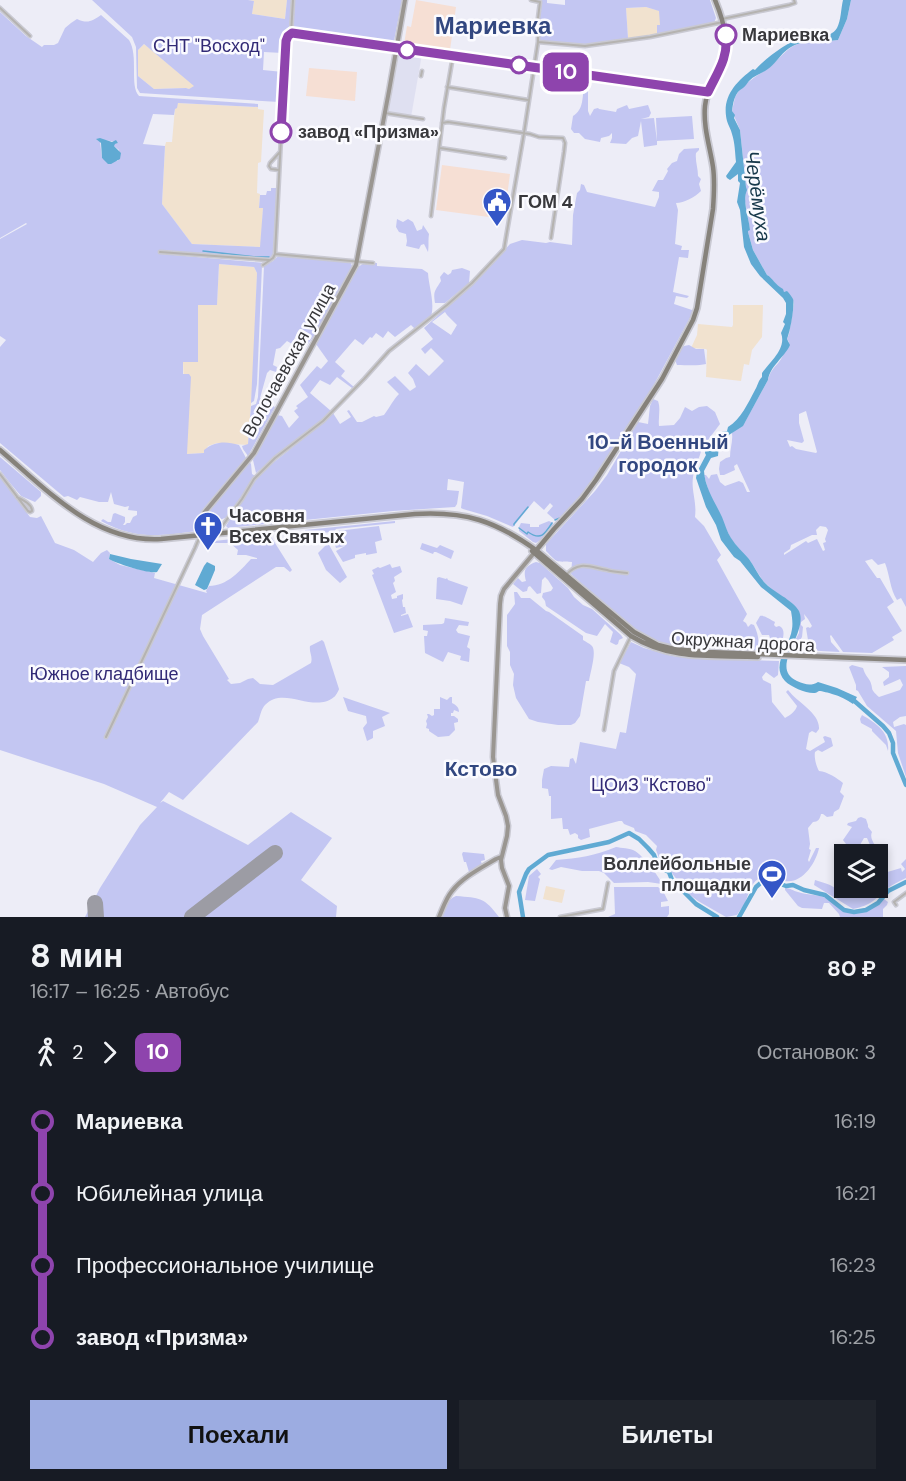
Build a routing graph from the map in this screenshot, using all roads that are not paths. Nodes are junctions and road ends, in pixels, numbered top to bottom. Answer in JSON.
{"nodes":[{"id":1,"x":293,"y":0,"type":"edge"},
{"id":2,"x":405,"y":0,"type":"edge"},
{"id":3,"x":531,"y":0,"type":"edge"},
{"id":4,"x":715,"y":0,"type":"edge"},
{"id":5,"x":794,"y":0,"type":"edge"},
{"id":6,"x":0,"y":8,"type":"edge"},
{"id":7,"x":722,"y":20,"type":"junction"},
{"id":8,"x":291,"y":34,"type":"junction"},
{"id":9,"x":30,"y":36,"type":"dead end"},
{"id":10,"x":537,"y":42,"type":"junction"},
{"id":11,"x":396,"y":48,"type":"junction"},
{"id":12,"x":453,"y":56,"type":"junction"},
{"id":13,"x":533,"y":67,"type":"junction"},
{"id":14,"x":447,"y":87,"type":"junction"},
{"id":15,"x":708,"y":92,"type":"junction"},
{"id":16,"x":529,"y":100,"type":"junction"},
{"id":17,"x":385,"y":113,"type":"junction"},
{"id":18,"x":423,"y":119,"type":"dead end"},
{"id":19,"x":442,"y":123,"type":"junction"},
{"id":20,"x":524,"y":133,"type":"junction"},
{"id":21,"x":440,"y":148,"type":"junction"},
{"id":22,"x":280,"y":150,"type":"junction"},
{"id":23,"x":505,"y":158,"type":"dead end"},
{"id":24,"x":280,"y":170,"type":"junction"},
{"id":25,"x":431,"y":216,"type":"dead end"},
{"id":26,"x":551,"y":238,"type":"dead end"},
{"id":27,"x":160,"y":252,"type":"dead end"},
{"id":28,"x":275,"y":254,"type":"junction"},
{"id":29,"x":269,"y":260,"type":"junction"},
{"id":30,"x":357,"y":262,"type":"junction"},
{"id":31,"x":373,"y":262,"type":"dead end"},
{"id":32,"x":263,"y":265,"type":"dead end"},
{"id":33,"x":0,"y":450,"type":"edge"},
{"id":34,"x":0,"y":474,"type":"edge"},
{"id":35,"x":17,"y":497,"type":"junction"},
{"id":36,"x":216,"y":534,"type":"junction"},
{"id":37,"x":200,"y":536,"type":"junction"},
{"id":38,"x":535,"y":552,"type":"junction"},
{"id":39,"x":627,"y":573,"type":"dead end"},
{"id":40,"x":566,"y":575,"type":"junction"},
{"id":41,"x":631,"y":636,"type":"junction"},
{"id":42,"x":771,"y":656,"type":"junction"},
{"id":43,"x":906,"y":661,"type":"edge"},
{"id":44,"x":604,"y":730,"type":"dead end"},
{"id":45,"x":106,"y":737,"type":"dead end"},
{"id":46,"x":501,"y":857,"type":"junction"},
{"id":47,"x":608,"y":883,"type":"dead end"},
{"id":48,"x":906,"y":893,"type":"edge"},
{"id":49,"x":897,"y":905,"type":"dead end"},
{"id":50,"x":439,"y":917,"type":"edge"},
{"id":51,"x":507,"y":917,"type":"edge"},
{"id":52,"x":560,"y":917,"type":"edge"}],
"edges":[{"from":1,"to":8,"type":"street"},
{"from":2,"to":11,"type":"street","name":"Волочаевская улица"},
{"from":3,"to":10,"type":"street"},
{"from":4,"to":7,"type":"main road"},
{"from":5,"to":7,"type":"street"},
{"from":6,"to":9,"type":"street"},
{"from":7,"to":10,"type":"street"},
{"from":7,"to":15,"type":"main road"},
{"from":8,"to":11,"type":"street"},
{"from":8,"to":22,"type":"street"},
{"from":10,"to":13,"type":"street"},
{"from":11,"to":12,"type":"street"},
{"from":11,"to":17,"type":"street","name":"Волочаевская улица"},
{"from":12,"to":13,"type":"street"},
{"from":12,"to":14,"type":"street"},
{"from":13,"to":15,"type":"street"},
{"from":13,"to":16,"type":"street"},
{"from":14,"to":16,"type":"street"},
{"from":14,"to":19,"type":"street"},
{"from":15,"to":38,"type":"main road"},
{"from":16,"to":20,"type":"street"},
{"from":17,"to":18,"type":"street"},
{"from":17,"to":30,"type":"street","name":"Волочаевская улица"},
{"from":19,"to":20,"type":"street"},
{"from":19,"to":21,"type":"street"},
{"from":20,"to":26,"type":"street"},
{"from":20,"to":36,"type":"street"},
{"from":21,"to":23,"type":"street"},
{"from":21,"to":25,"type":"street"},
{"from":22,"to":24,"type":"street"},
{"from":22,"to":24,"type":"street"},
{"from":24,"to":28,"type":"street"},
{"from":27,"to":29,"type":"street"},
{"from":28,"to":29,"type":"street"},
{"from":28,"to":30,"type":"street"},
{"from":29,"to":32,"type":"street"},
{"from":30,"to":31,"type":"street"},
{"from":30,"to":37,"type":"street","name":"Волочаевская улица"},
{"from":33,"to":37,"type":"main road","name":"Окружная дорога"},
{"from":34,"to":35,"type":"street"},
{"from":35,"to":35,"type":"street"},
{"from":36,"to":37,"type":"main road","name":"Окружная дорога"},
{"from":36,"to":38,"type":"main road","name":"Окружная дорога"},
{"from":37,"to":45,"type":"street"},
{"from":38,"to":40,"type":"main road","name":"Окружная дорога"},
{"from":38,"to":41,"type":"main road","name":"Окружная дорога"},
{"from":38,"to":46,"type":"street"},
{"from":39,"to":40,"type":"street"},
{"from":40,"to":42,"type":"main road","name":"Окружная дорога"},
{"from":41,"to":42,"type":"main road","name":"Окружная дорога"},
{"from":41,"to":44,"type":"street"},
{"from":42,"to":43,"type":"main road","name":"Окружная дорога"},
{"from":46,"to":50,"type":"street"},
{"from":46,"to":51,"type":"street"},
{"from":47,"to":52,"type":"street"},
{"from":48,"to":49,"type":"street"}]}
